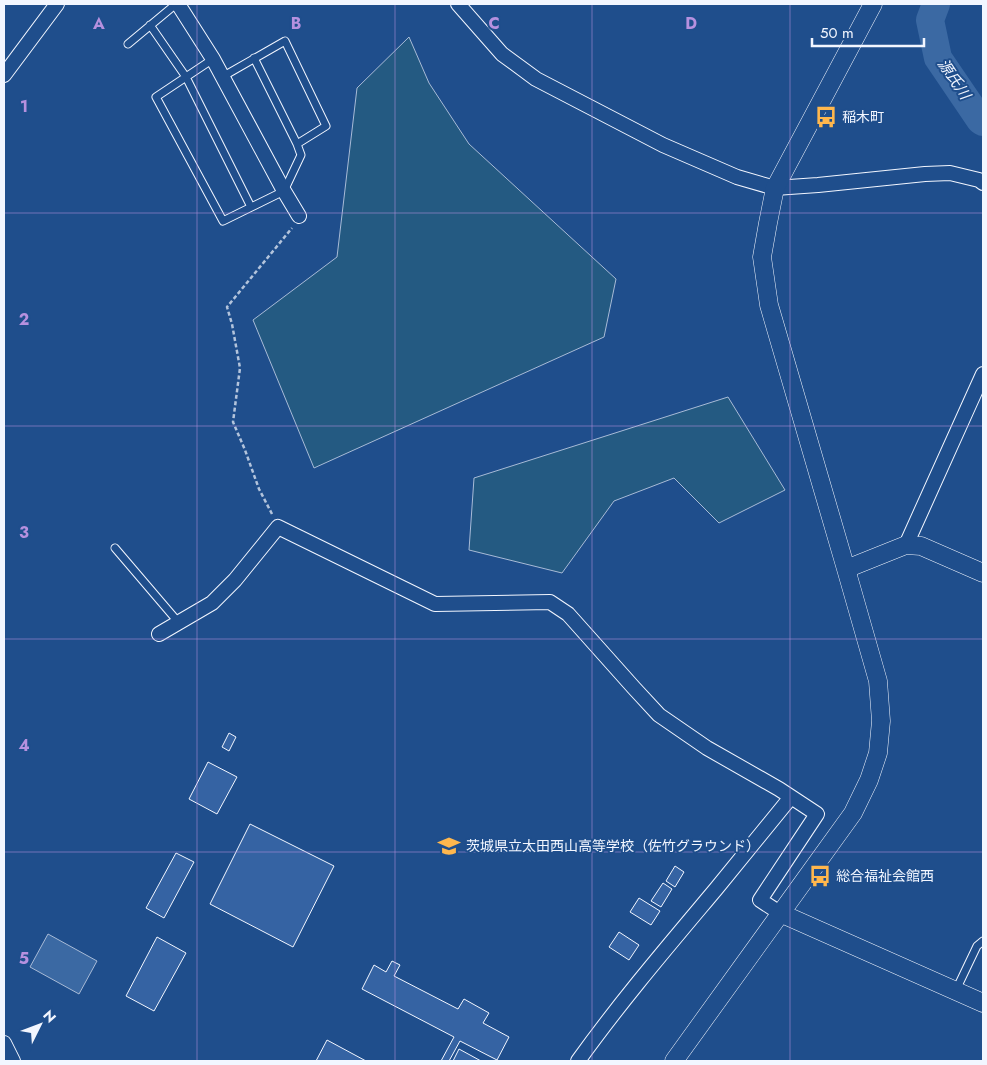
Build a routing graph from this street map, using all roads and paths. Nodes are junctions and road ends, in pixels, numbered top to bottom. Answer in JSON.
{"nodes":[{"id":1,"x":57,"y":4,"type":"edge"},
{"id":2,"x":177,"y":4,"type":"edge"},
{"id":3,"x":458,"y":4,"type":"edge"},
{"id":4,"x":873,"y":4,"type":"edge"},
{"id":5,"x":150,"y":25,"type":"junction"},
{"id":6,"x":128,"y":44,"type":"dead end"},
{"id":7,"x":254,"y":58,"type":"junction"},
{"id":8,"x":213,"y":59,"type":"junction"},
{"id":9,"x":4,"y":75,"type":"edge"},
{"id":10,"x":222,"y":76,"type":"junction"},
{"id":11,"x":186,"y":77,"type":"junction"},
{"id":12,"x":297,"y":144,"type":"junction"},
{"id":13,"x":983,"y":183,"type":"edge"},
{"id":14,"x":775,"y":188,"type":"junction"},
{"id":15,"x":284,"y":191,"type":"junction"},
{"id":16,"x":251,"y":207,"type":"junction"},
{"id":17,"x":299,"y":216,"type":"joint"},
{"id":18,"x":983,"y":374,"type":"edge"},
{"id":19,"x":278,"y":526,"type":"junction"},
{"id":20,"x":906,"y":545,"type":"junction"},
{"id":21,"x":115,"y":548,"type":"dead end"},
{"id":22,"x":846,"y":569,"type":"junction"},
{"id":23,"x":983,"y":573,"type":"edge"},
{"id":24,"x":179,"y":623,"type":"junction"},
{"id":25,"x":159,"y":634,"type":"dead end"},
{"id":26,"x":791,"y":797,"type":"junction"},
{"id":27,"x":780,"y":913,"type":"junction"},
{"id":28,"x":983,"y":941,"type":"edge"},
{"id":29,"x":956,"y":990,"type":"junction"},
{"id":30,"x":983,"y":1003,"type":"edge"},
{"id":31,"x":4,"y":1044,"type":"edge"},
{"id":32,"x":14,"y":1061,"type":"edge"},
{"id":33,"x":578,"y":1061,"type":"edge"},
{"id":34,"x":674,"y":1061,"type":"edge"}],
"edges":[{"from":1,"to":9,"type":"street"},
{"from":2,"to":5,"type":"lane"},
{"from":2,"to":8,"type":"street"},
{"from":3,"to":14,"type":"street"},
{"from":4,"to":14,"type":"street"},
{"from":5,"to":6,"type":"lane"},
{"from":5,"to":11,"type":"lane"},
{"from":7,"to":10,"type":"lane"},
{"from":7,"to":12,"type":"lane"},
{"from":7,"to":12,"type":"lane"},
{"from":8,"to":10,"type":"street"},
{"from":8,"to":11,"type":"lane"},
{"from":10,"to":15,"type":"street"},
{"from":11,"to":16,"type":"lane"},
{"from":11,"to":16,"type":"lane"},
{"from":12,"to":15,"type":"lane"},
{"from":13,"to":14,"type":"street"},
{"from":14,"to":22,"type":"street"},
{"from":15,"to":16,"type":"lane"},
{"from":15,"to":17,"type":"street"},
{"from":17,"to":19,"type":"path"},
{"from":18,"to":20,"type":"street"},
{"from":19,"to":24,"type":"street"},
{"from":19,"to":26,"type":"street"},
{"from":20,"to":22,"type":"street"},
{"from":20,"to":23,"type":"street"},
{"from":21,"to":24,"type":"lane"},
{"from":22,"to":27,"type":"street"},
{"from":24,"to":25,"type":"street"},
{"from":26,"to":27,"type":"street"},
{"from":26,"to":33,"type":"street"},
{"from":27,"to":29,"type":"street"},
{"from":27,"to":34,"type":"street"},
{"from":28,"to":29,"type":"lane"},
{"from":29,"to":30,"type":"street"},
{"from":31,"to":32,"type":"street"}]}
